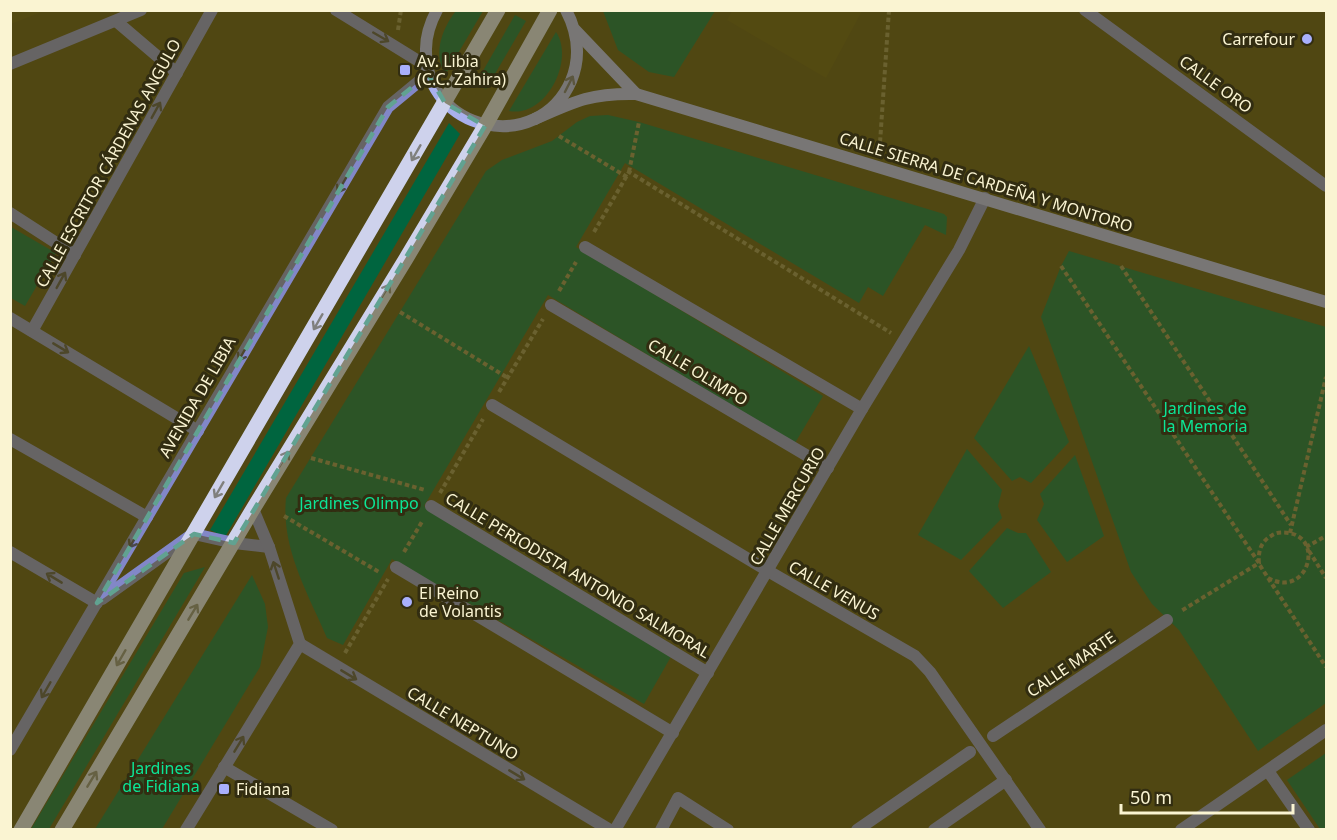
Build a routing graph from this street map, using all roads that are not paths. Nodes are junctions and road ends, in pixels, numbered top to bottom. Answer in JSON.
{"nodes":[{"id":1,"x":141,"y":10,"type":"edge"},
{"id":2,"x":212,"y":10,"type":"edge"},
{"id":3,"x":336,"y":10,"type":"edge"},
{"id":4,"x":437,"y":10,"type":"edge"},
{"id":5,"x":498,"y":10,"type":"edge"},
{"id":6,"x":550,"y":10,"type":"edge"},
{"id":7,"x":566,"y":10,"type":"edge"},
{"id":8,"x":1085,"y":10,"type":"edge"},
{"id":9,"x":116,"y":21,"type":"junction"},
{"id":10,"x":575,"y":29,"type":"junction"},
{"id":11,"x":10,"y":64,"type":"edge"},
{"id":12,"x":427,"y":69,"type":"junction"},
{"id":13,"x":177,"y":73,"type":"junction"},
{"id":14,"x":636,"y":94,"type":"junction"},
{"id":15,"x":445,"y":103,"type":"junction"},
{"id":16,"x":535,"y":119,"type":"junction"},
{"id":17,"x":485,"y":126,"type":"junction"},
{"id":18,"x":1326,"y":186,"type":"edge"},
{"id":19,"x":985,"y":198,"type":"junction"},
{"id":20,"x":10,"y":213,"type":"edge"},
{"id":21,"x":585,"y":247,"type":"dead end"},
{"id":22,"x":75,"y":255,"type":"junction"},
{"id":23,"x":1326,"y":302,"type":"edge"},
{"id":24,"x":551,"y":305,"type":"dead end"},
{"id":25,"x":10,"y":318,"type":"edge"},
{"id":26,"x":32,"y":331,"type":"junction"},
{"id":27,"x":492,"y":405,"type":"dead end"},
{"id":28,"x":862,"y":409,"type":"junction"},
{"id":29,"x":198,"y":431,"type":"junction"},
{"id":30,"x":10,"y":439,"type":"edge"},
{"id":31,"x":828,"y":468,"type":"junction"},
{"id":32,"x":432,"y":506,"type":"road end"},
{"id":33,"x":253,"y":509,"type":"junction"},
{"id":34,"x":147,"y":517,"type":"junction"},
{"id":35,"x":194,"y":534,"type":"junction"},
{"id":36,"x":234,"y":543,"type":"junction"},
{"id":37,"x":269,"y":547,"type":"junction"},
{"id":38,"x":11,"y":553,"type":"edge"},
{"id":39,"x":396,"y":567,"type":"road end"},
{"id":40,"x":768,"y":571,"type":"junction"},
{"id":41,"x":97,"y":603,"type":"junction"},
{"id":42,"x":1167,"y":620,"type":"road end"},
{"id":43,"x":300,"y":644,"type":"junction"},
{"id":44,"x":708,"y":673,"type":"junction"},
{"id":45,"x":1326,"y":730,"type":"edge"},
{"id":46,"x":673,"y":733,"type":"junction"},
{"id":47,"x":993,"y":736,"type":"dead end"},
{"id":48,"x":10,"y":750,"type":"edge"},
{"id":49,"x":970,"y":752,"type":"dead end"},
{"id":50,"x":224,"y":767,"type":"junction"},
{"id":51,"x":1268,"y":771,"type":"junction"},
{"id":52,"x":1006,"y":780,"type":"junction"},
{"id":53,"x":21,"y":830,"type":"edge"},
{"id":54,"x":62,"y":830,"type":"edge"},
{"id":55,"x":186,"y":830,"type":"edge"},
{"id":56,"x":332,"y":830,"type":"edge"},
{"id":57,"x":609,"y":830,"type":"edge"},
{"id":58,"x":615,"y":830,"type":"edge"},
{"id":59,"x":661,"y":830,"type":"edge"},
{"id":60,"x":728,"y":830,"type":"edge"},
{"id":61,"x":857,"y":830,"type":"edge"},
{"id":62,"x":934,"y":830,"type":"edge"},
{"id":63,"x":1040,"y":830,"type":"edge"},
{"id":64,"x":1181,"y":830,"type":"edge"},
{"id":65,"x":1309,"y":830,"type":"edge"}],
"edges":[{"from":1,"to":9,"type":"street"},
{"from":2,"to":13,"type":"street","name":"CALLE ESCRITOR CÁRDENAS ANGULO"},
{"from":3,"to":12,"type":"street","one_way":true},
{"from":4,"to":12,"type":"main road"},
{"from":5,"to":15,"type":"main road"},
{"from":6,"to":17,"type":"main road"},
{"from":7,"to":10,"type":"main road"},
{"from":8,"to":18,"type":"street","name":"CALLE ORO"},
{"from":9,"to":11,"type":"street"},
{"from":9,"to":13,"type":"street"},
{"from":10,"to":14,"type":"main road"},
{"from":16,"to":10,"type":"main road","one_way":true},
{"from":12,"to":15,"type":"main road"},
{"from":12,"to":29,"type":"street","name":"AVENIDA DE LIBIA","one_way":true},
{"from":22,"to":13,"type":"street","name":"CALLE ESCRITOR CÁRDENAS ANGULO","one_way":true},
{"from":14,"to":16,"type":"main road","name":"CALLE SIERRA DE CARDEÑA Y MONTORO"},
{"from":14,"to":19,"type":"main road","name":"CALLE SIERRA DE CARDEÑA Y MONTORO"},
{"from":15,"to":17,"type":"main road"},
{"from":15,"to":35,"type":"main road","one_way":true},
{"from":16,"to":17,"type":"main road","name":"CALLE SIERRA DE CARDEÑA Y MONTORO"},
{"from":33,"to":17,"type":"main road","one_way":true},
{"from":19,"to":23,"type":"main road","name":"CALLE SIERRA DE CARDEÑA Y MONTORO"},
{"from":19,"to":28,"type":"street","name":"CALLE MERCURIO"},
{"from":20,"to":22,"type":"street"},
{"from":21,"to":28,"type":"street"},
{"from":26,"to":22,"type":"street","name":"CALLE ESCRITOR CÁRDENAS ANGULO","one_way":true},
{"from":24,"to":31,"type":"street","name":"CALLE OLIMPO"},
{"from":25,"to":26,"type":"street"},
{"from":26,"to":29,"type":"street","one_way":true},
{"from":27,"to":40,"type":"street","name":"CALLE VENUS"},
{"from":28,"to":31,"type":"street","name":"CALLE MERCURIO"},
{"from":29,"to":34,"type":"street","name":"AVENIDA DE LIBIA"},
{"from":30,"to":34,"type":"street"},
{"from":31,"to":40,"type":"street","name":"CALLE MERCURIO"},
{"from":32,"to":44,"type":"street","name":"CALLE PERIODISTA ANTONIO SALMORAL"},
{"from":33,"to":36,"type":"main road"},
{"from":33,"to":37,"type":"street"},
{"from":34,"to":41,"type":"street","name":"AVENIDA DE LIBIA","one_way":true},
{"from":35,"to":36,"type":"street"},
{"from":35,"to":41,"type":"street"},
{"from":35,"to":53,"type":"main road","one_way":true},
{"from":36,"to":37,"type":"street"},
{"from":54,"to":36,"type":"main road","one_way":true},
{"from":43,"to":37,"type":"street","one_way":true},
{"from":41,"to":38,"type":"street","one_way":true},
{"from":39,"to":46,"type":"street"},
{"from":40,"to":44,"type":"street","name":"CALLE MERCURIO"},
{"from":40,"to":52,"type":"street","name":"CALLE VENUS"},
{"from":41,"to":48,"type":"street","name":"AVENIDA DE LIBIA","one_way":true},
{"from":42,"to":47,"type":"street","name":"CALLE MARTE"},
{"from":50,"to":43,"type":"street","one_way":true},
{"from":43,"to":57,"type":"street","name":"CALLE NEPTUNO","one_way":true},
{"from":44,"to":46,"type":"street","name":"CALLE MERCURIO"},
{"from":45,"to":51,"type":"street"},
{"from":46,"to":58,"type":"street","name":"CALLE MERCURIO"},
{"from":49,"to":61,"type":"street"},
{"from":50,"to":55,"type":"street"},
{"from":50,"to":56,"type":"street"},
{"from":51,"to":64,"type":"street"},
{"from":51,"to":65,"type":"street"},
{"from":52,"to":62,"type":"street"},
{"from":52,"to":63,"type":"street","name":"CALLE VENUS"},
{"from":59,"to":60,"type":"street"}]}
